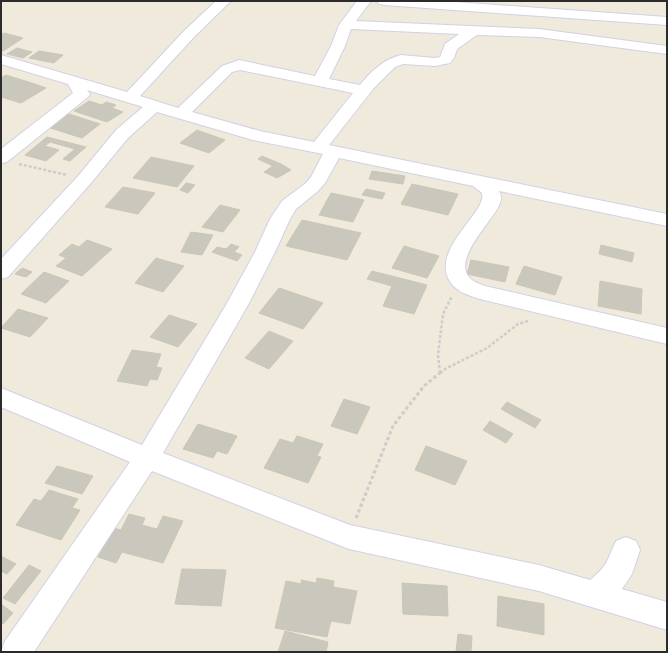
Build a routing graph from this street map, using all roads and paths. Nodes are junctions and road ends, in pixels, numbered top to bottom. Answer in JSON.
{"nodes":[{"id":1,"x":224,"y":1,"type":"edge"},
{"id":2,"x":364,"y":1,"type":"edge"},
{"id":3,"x":384,"y":1,"type":"edge"},
{"id":4,"x":667,"y":21,"type":"edge"},
{"id":5,"x":346,"y":25,"type":"junction"},
{"id":6,"x":474,"y":30,"type":"junction"},
{"id":7,"x":667,"y":50,"type":"edge"},
{"id":8,"x":1,"y":59,"type":"edge"},
{"id":9,"x":320,"y":81,"type":"junction"},
{"id":10,"x":74,"y":82,"type":"junction"},
{"id":11,"x":364,"y":91,"type":"junction"},
{"id":12,"x":130,"y":98,"type":"junction"},
{"id":13,"x":154,"y":106,"type":"junction"},
{"id":14,"x":181,"y":114,"type":"junction"},
{"id":15,"x":325,"y":150,"type":"junction"},
{"id":16,"x":9,"y":161,"type":"edge"},
{"id":17,"x":85,"y":179,"type":"junction"},
{"id":18,"x":479,"y":181,"type":"junction"},
{"id":19,"x":667,"y":220,"type":"edge"},
{"id":20,"x":1,"y":272,"type":"edge"},
{"id":21,"x":458,"y":278,"type":"junction"},
{"id":22,"x":556,"y":310,"type":"junction"},
{"id":23,"x":667,"y":336,"type":"edge"},
{"id":24,"x":440,"y":373,"type":"junction"},
{"id":25,"x":1,"y":397,"type":"edge"},
{"id":26,"x":147,"y":458,"type":"junction"},
{"id":27,"x":349,"y":537,"type":"junction"},
{"id":28,"x":626,"y":550,"type":"dead end"},
{"id":29,"x":593,"y":594,"type":"junction"},
{"id":30,"x":667,"y":616,"type":"edge"},
{"id":31,"x":16,"y":652,"type":"edge"}],
"edges":[{"from":1,"to":12,"type":"street"},
{"from":2,"to":5,"type":"street"},
{"from":3,"to":4,"type":"street"},
{"from":5,"to":6,"type":"street"},
{"from":5,"to":9,"type":"street"},
{"from":6,"to":7,"type":"street"},
{"from":6,"to":11,"type":"street"},
{"from":8,"to":10,"type":"street"},
{"from":9,"to":11,"type":"street"},
{"from":9,"to":14,"type":"street"},
{"from":10,"to":12,"type":"street"},
{"from":10,"to":16,"type":"street"},
{"from":11,"to":15,"type":"street"},
{"from":12,"to":13,"type":"street"},
{"from":13,"to":14,"type":"street"},
{"from":13,"to":17,"type":"street"},
{"from":14,"to":15,"type":"street"},
{"from":15,"to":18,"type":"street"},
{"from":15,"to":26,"type":"street"},
{"from":16,"to":17,"type":"path"},
{"from":17,"to":20,"type":"street"},
{"from":18,"to":19,"type":"street"},
{"from":18,"to":21,"type":"street"},
{"from":21,"to":22,"type":"street"},
{"from":21,"to":24,"type":"path"},
{"from":22,"to":23,"type":"street"},
{"from":22,"to":24,"type":"path"},
{"from":24,"to":27,"type":"path"},
{"from":25,"to":26,"type":"street"},
{"from":26,"to":27,"type":"street"},
{"from":26,"to":31,"type":"street"},
{"from":27,"to":29,"type":"street"},
{"from":28,"to":29,"type":"street"},
{"from":29,"to":30,"type":"street"}]}
